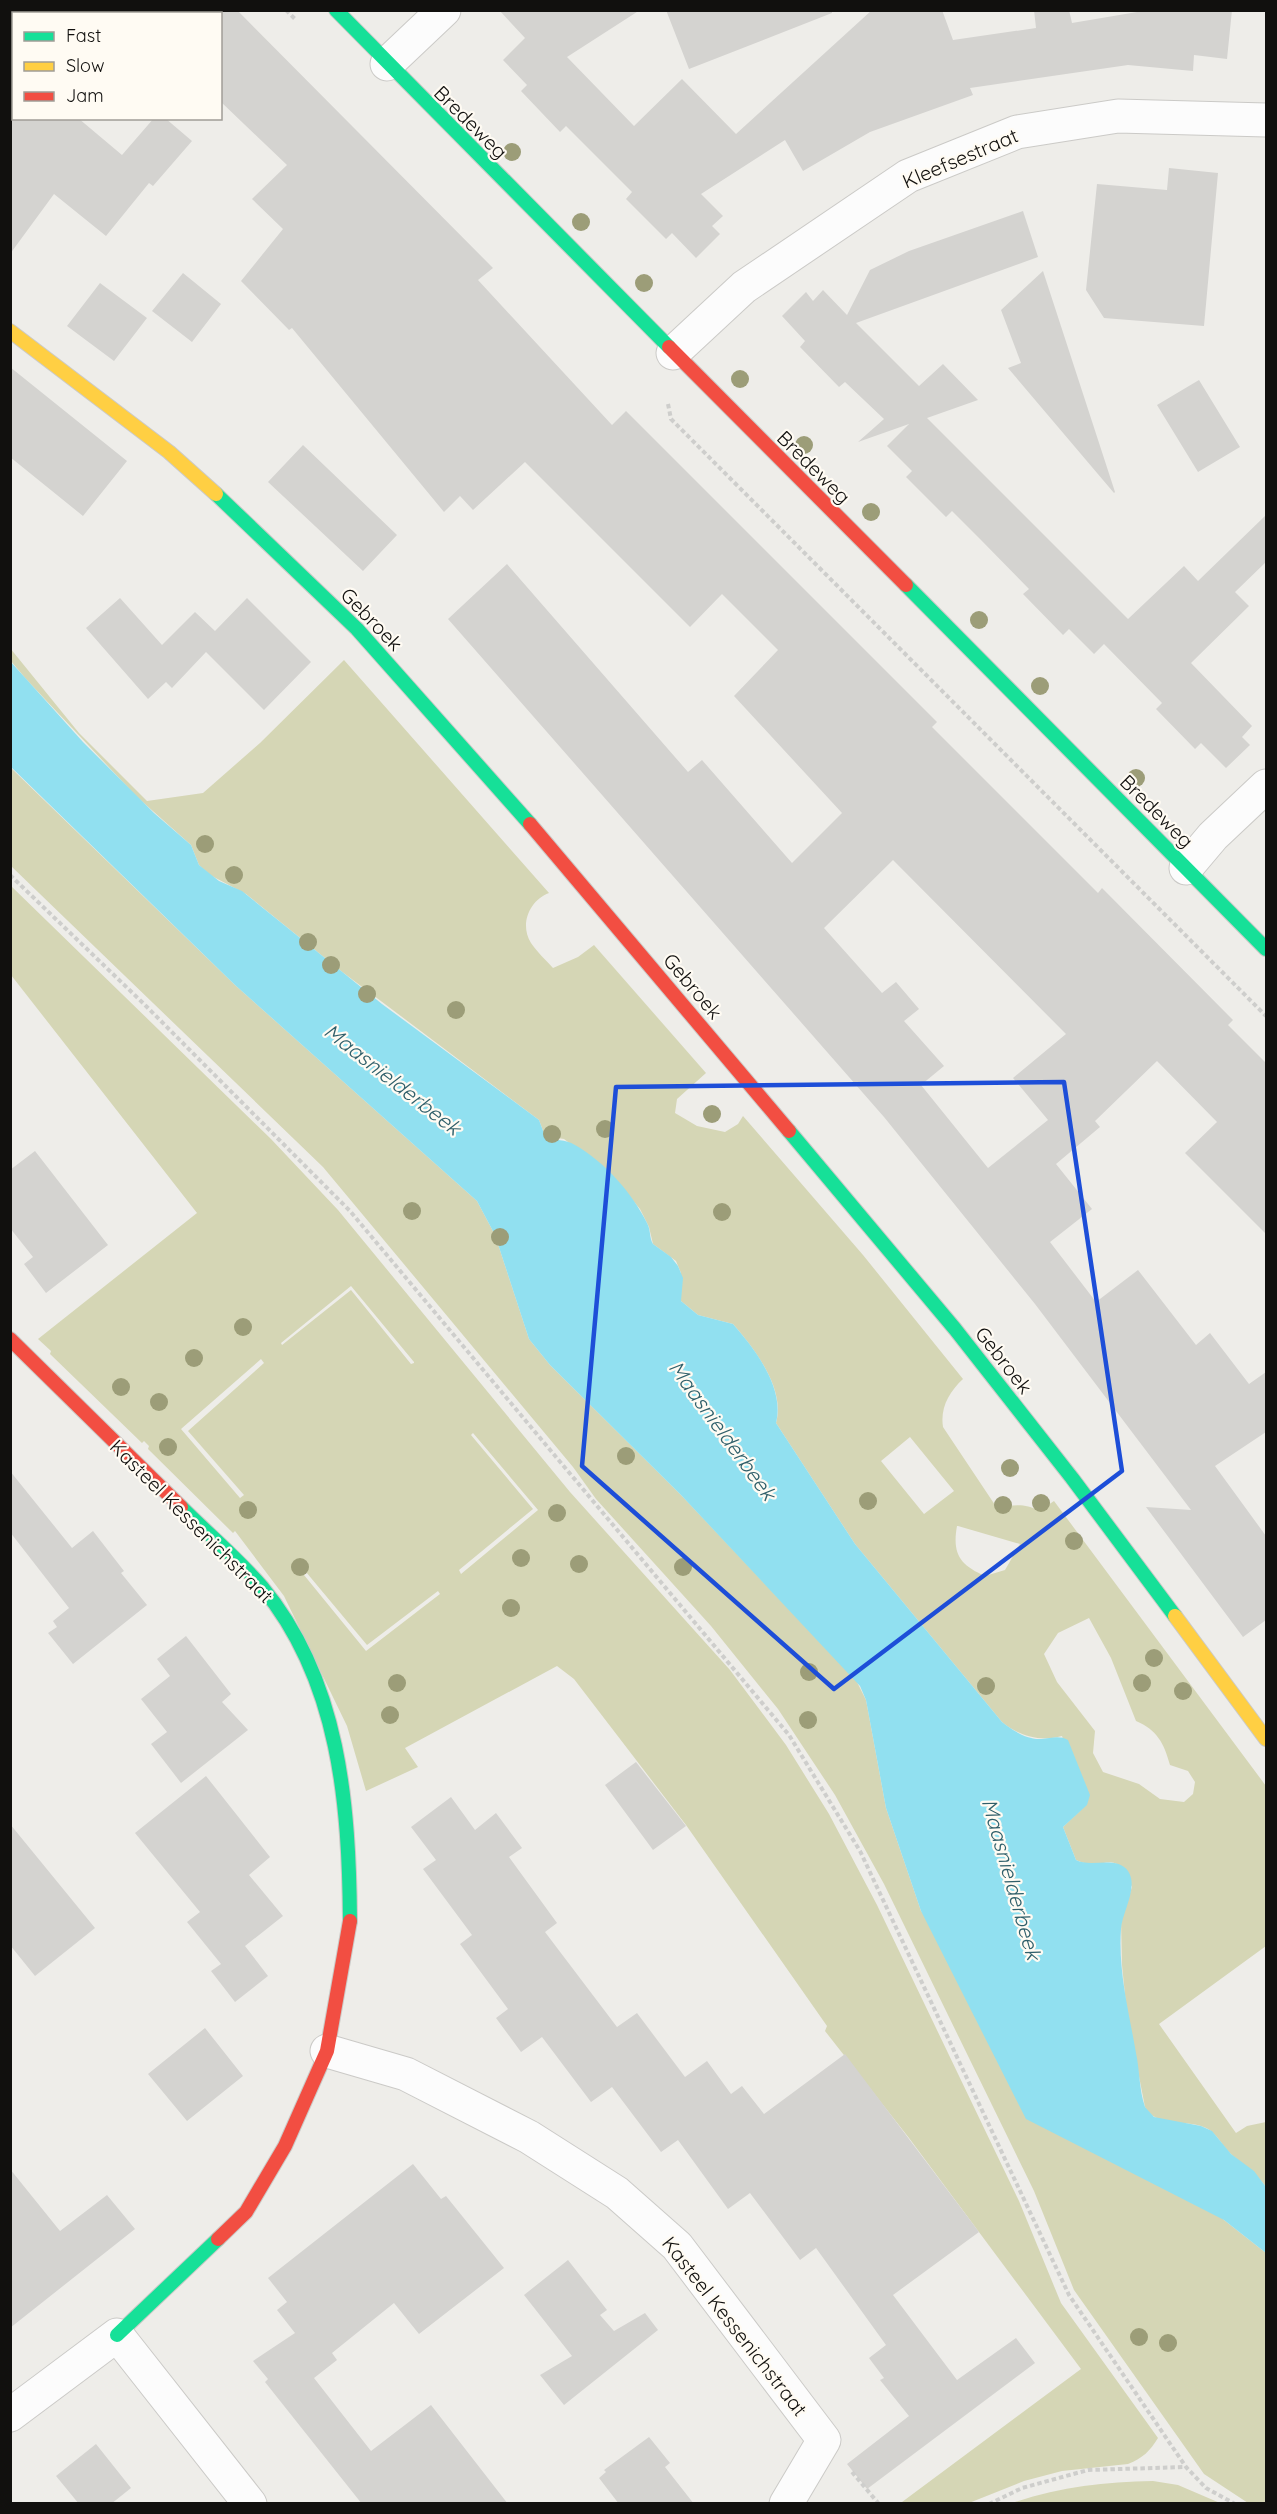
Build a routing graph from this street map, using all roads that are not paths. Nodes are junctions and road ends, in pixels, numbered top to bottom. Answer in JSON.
{"nodes":[{"id":1,"x":336,"y":10,"type":"edge"},
{"id":2,"x":444,"y":10,"type":"edge"},
{"id":3,"x":387,"y":64,"type":"junction"},
{"id":4,"x":1266,"y":120,"type":"edge"},
{"id":5,"x":10,"y":331,"type":"edge"},
{"id":6,"x":673,"y":353,"type":"junction"},
{"id":7,"x":1266,"y":786,"type":"edge"},
{"id":8,"x":1186,"y":867,"type":"junction"},
{"id":9,"x":1266,"y":949,"type":"edge"},
{"id":10,"x":10,"y":1339,"type":"edge"},
{"id":11,"x":1266,"y":1739,"type":"edge"},
{"id":12,"x":327,"y":2051,"type":"junction"},
{"id":13,"x":117,"y":2335,"type":"junction"},
{"id":14,"x":10,"y":2415,"type":"edge"},
{"id":15,"x":250,"y":2504,"type":"edge"},
{"id":16,"x":786,"y":2504,"type":"edge"}],
"edges":[{"from":1,"to":3,"type":"street","name":"Bredeweg"},
{"from":2,"to":3,"type":"street"},
{"from":3,"to":6,"type":"street","name":"Bredeweg"},
{"from":4,"to":6,"type":"street","name":"Kleefsestraat"},
{"from":5,"to":11,"type":"street","name":"Gebroek"},
{"from":6,"to":8,"type":"street","name":"Bredeweg"},
{"from":7,"to":8,"type":"street"},
{"from":8,"to":9,"type":"street","name":"Bredeweg"},
{"from":10,"to":12,"type":"street","name":"Kasteel Kessenichstraat"},
{"from":12,"to":13,"type":"street","name":"Kasteel Kessenichstraat"},
{"from":12,"to":16,"type":"street","name":"Kasteel Kessenichstraat"},
{"from":13,"to":14,"type":"street"},
{"from":13,"to":15,"type":"street"}]}
